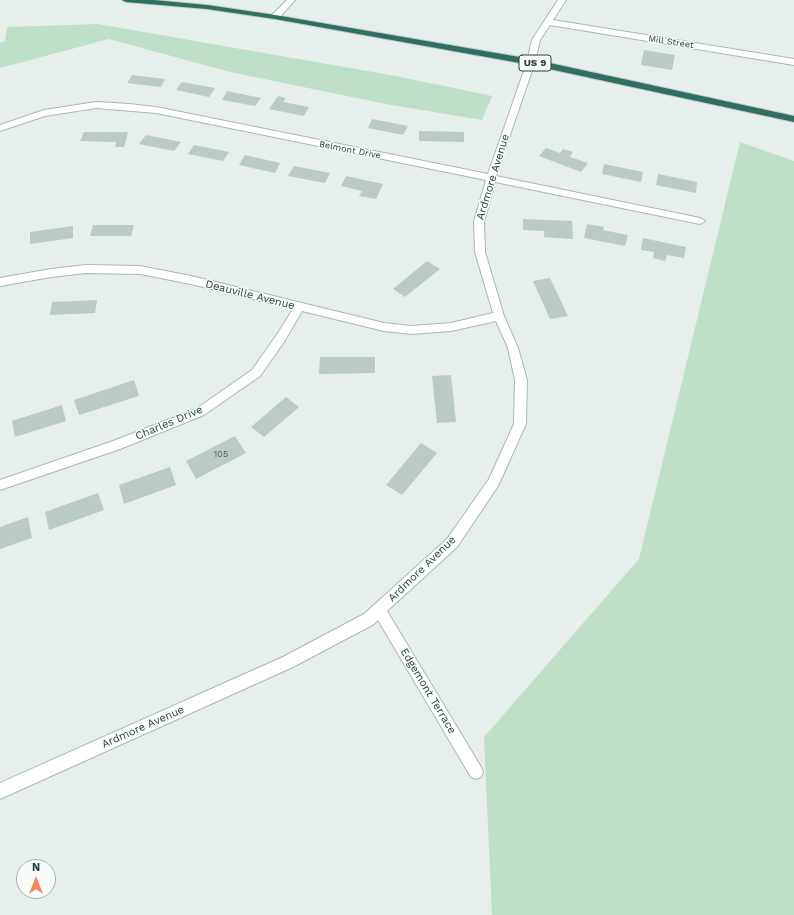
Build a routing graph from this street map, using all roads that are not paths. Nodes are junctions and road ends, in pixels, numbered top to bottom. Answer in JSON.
{"nodes":[{"id":1,"x":126,"y":0,"type":"edge"},
{"id":2,"x":179,"y":0,"type":"edge"},
{"id":3,"x":291,"y":0,"type":"edge"},
{"id":4,"x":562,"y":0,"type":"edge"},
{"id":5,"x":207,"y":7,"type":"junction"},
{"id":6,"x":275,"y":17,"type":"junction"},
{"id":7,"x":548,"y":22,"type":"junction"},
{"id":8,"x":531,"y":62,"type":"junction"},
{"id":9,"x":794,"y":62,"type":"edge"},
{"id":10,"x":794,"y":119,"type":"edge"},
{"id":11,"x":0,"y":128,"type":"edge"},
{"id":12,"x":491,"y":178,"type":"junction"},
{"id":13,"x":700,"y":221,"type":"dead end"},
{"id":14,"x":0,"y":282,"type":"edge"},
{"id":15,"x":299,"y":307,"type":"junction"},
{"id":16,"x":499,"y":316,"type":"junction"},
{"id":17,"x":0,"y":485,"type":"edge"},
{"id":18,"x":379,"y":610,"type":"junction"},
{"id":19,"x":476,"y":772,"type":"dead end"},
{"id":20,"x":0,"y":791,"type":"edge"}],
"edges":[{"from":1,"to":5,"type":"highway","number":"US 9"},
{"from":2,"to":5,"type":"highway","number":"US 9"},
{"from":3,"to":6,"type":"street"},
{"from":4,"to":7,"type":"street","name":"Ardmore Avenue"},
{"from":5,"to":6,"type":"highway","number":"US 9"},
{"from":6,"to":8,"type":"highway","number":"US 9"},
{"from":7,"to":8,"type":"street","name":"Ardmore Avenue"},
{"from":7,"to":9,"type":"street","name":"Mill Street"},
{"from":8,"to":10,"type":"highway","number":"US 9"},
{"from":8,"to":12,"type":"street","name":"Ardmore Avenue"},
{"from":11,"to":12,"type":"street","name":"Belmont Drive"},
{"from":12,"to":13,"type":"street","name":"Belmont Drive"},
{"from":12,"to":16,"type":"street","name":"Ardmore Avenue"},
{"from":14,"to":15,"type":"street","name":"Deauville Avenue"},
{"from":15,"to":16,"type":"street","name":"Deauville Avenue"},
{"from":15,"to":17,"type":"street","name":"Charles Drive"},
{"from":16,"to":18,"type":"street","name":"Ardmore Avenue"},
{"from":18,"to":19,"type":"street","name":"Edgemont Terrace"},
{"from":18,"to":20,"type":"street","name":"Ardmore Avenue"}]}
